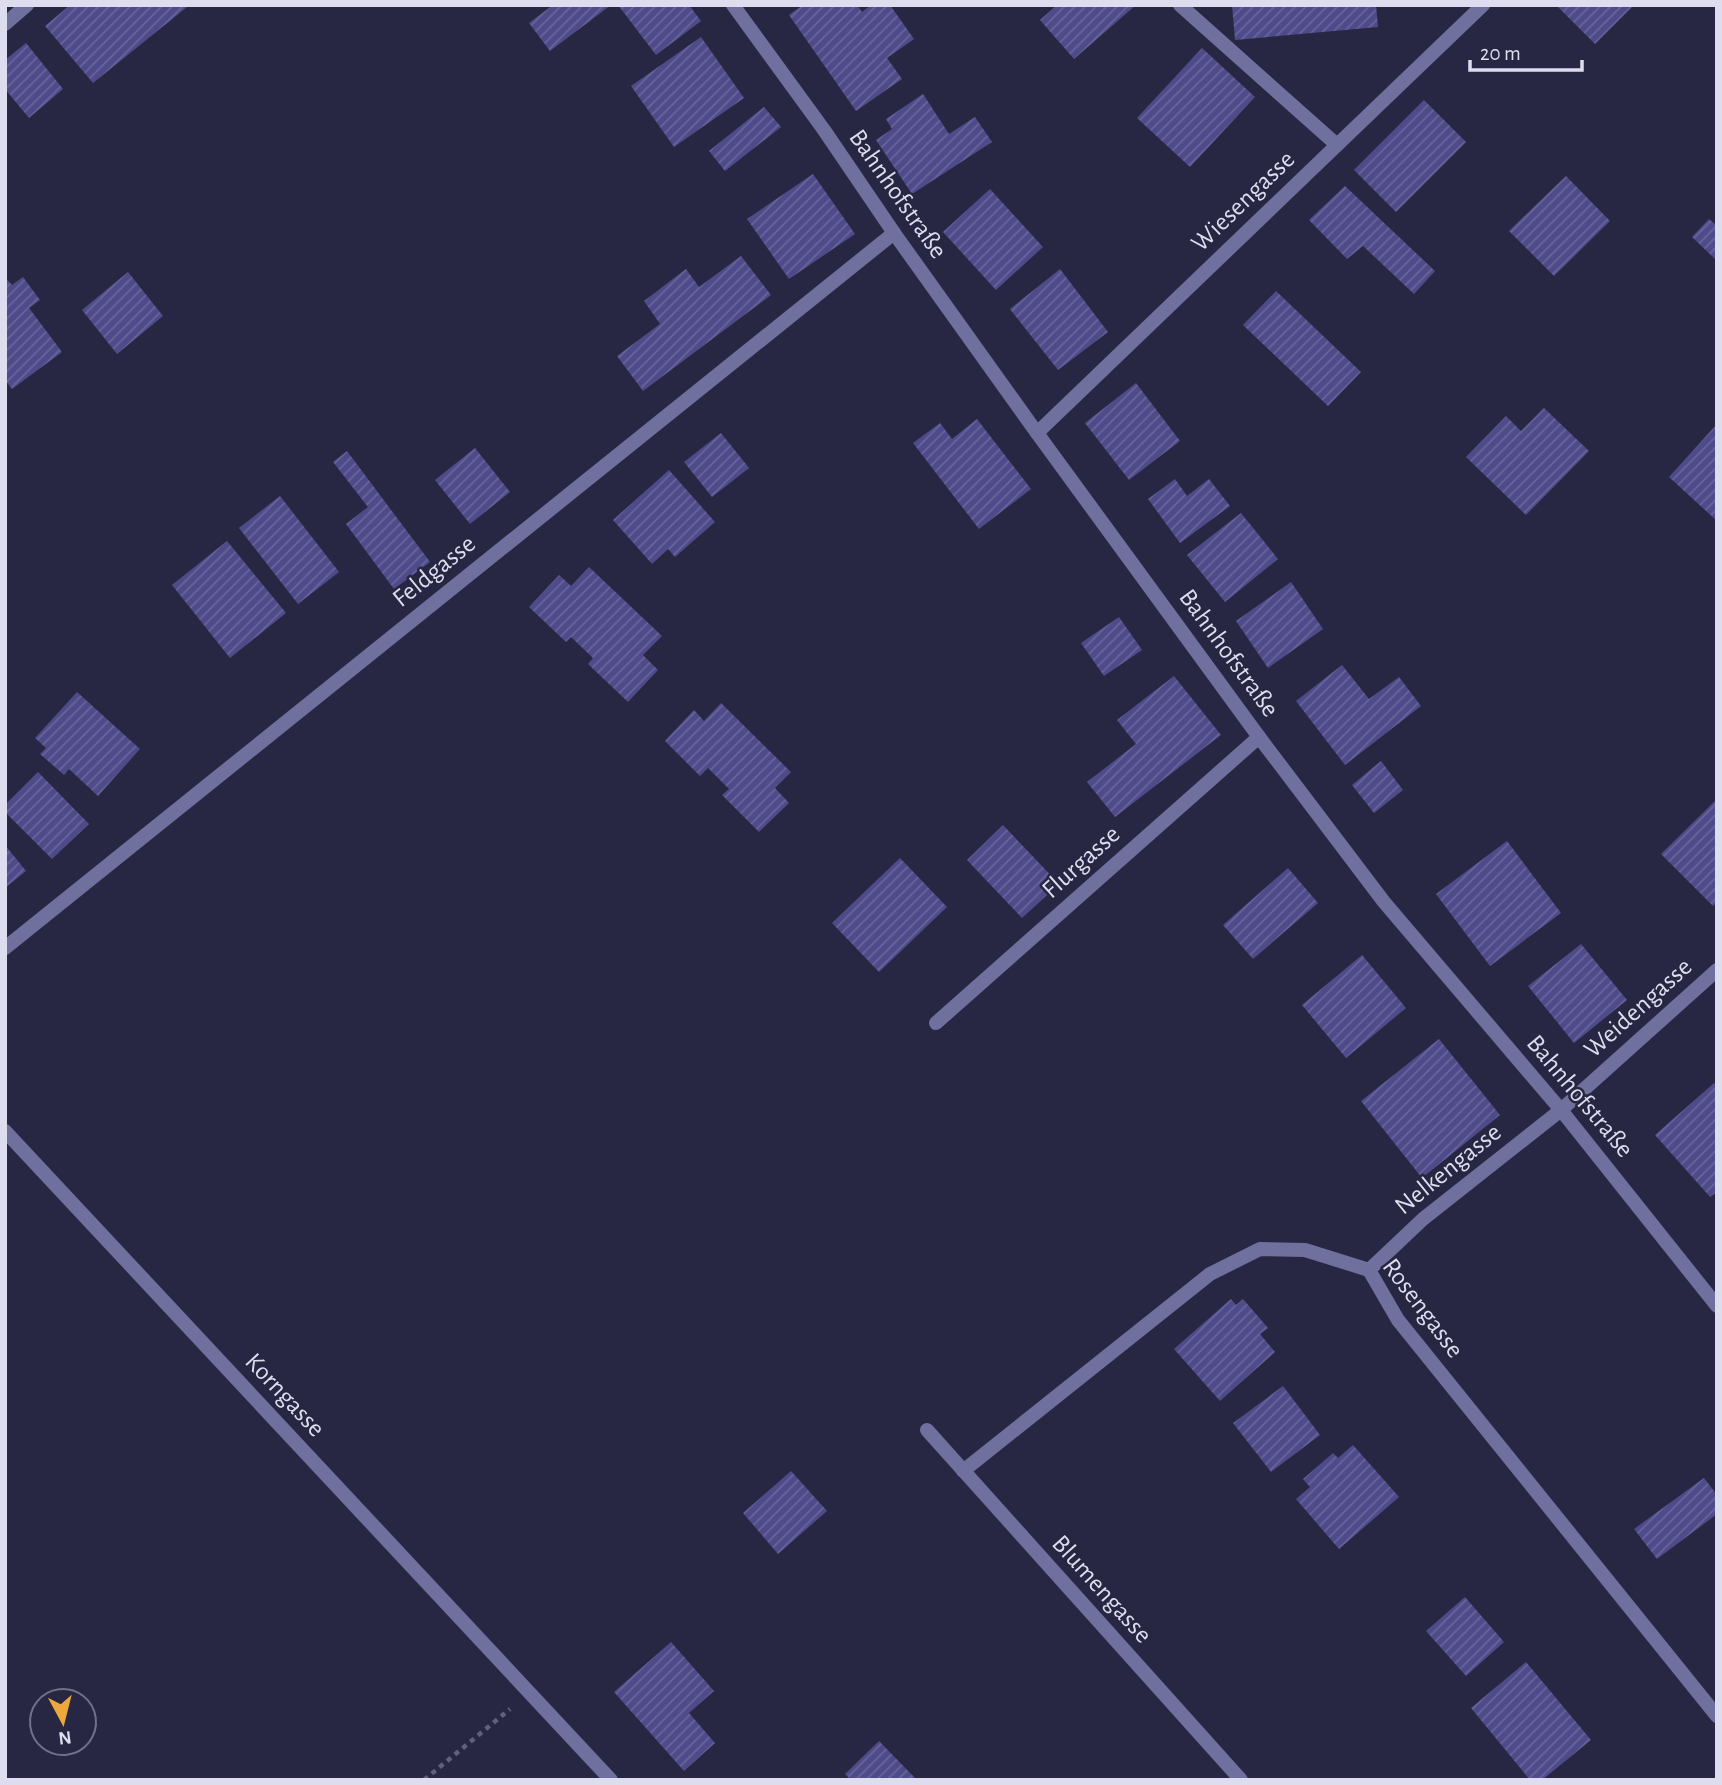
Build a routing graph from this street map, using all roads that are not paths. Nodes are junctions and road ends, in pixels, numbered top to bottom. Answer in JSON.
{"nodes":[{"id":1,"x":27,"y":5,"type":"edge"},
{"id":2,"x":733,"y":5,"type":"edge"},
{"id":3,"x":1180,"y":5,"type":"edge"},
{"id":4,"x":1483,"y":5,"type":"edge"},
{"id":5,"x":5,"y":24,"type":"edge"},
{"id":6,"x":1337,"y":145,"type":"junction"},
{"id":7,"x":894,"y":233,"type":"junction"},
{"id":8,"x":1037,"y":433,"type":"junction"},
{"id":9,"x":1259,"y":737,"type":"junction"},
{"id":10,"x":5,"y":948,"type":"edge"},
{"id":11,"x":1717,"y":970,"type":"edge"},
{"id":12,"x":936,"y":1023,"type":"dead end"},
{"id":13,"x":1561,"y":1110,"type":"junction"},
{"id":14,"x":5,"y":1131,"type":"edge"},
{"id":15,"x":1369,"y":1270,"type":"junction"},
{"id":16,"x":1717,"y":1306,"type":"edge"},
{"id":17,"x":927,"y":1430,"type":"dead end"},
{"id":18,"x":963,"y":1471,"type":"junction"},
{"id":19,"x":1717,"y":1716,"type":"edge"},
{"id":20,"x":611,"y":1780,"type":"edge"},
{"id":21,"x":1241,"y":1780,"type":"edge"}],
"edges":[{"from":1,"to":5,"type":"street"},
{"from":2,"to":7,"type":"street","name":"Bahnhofstraße"},
{"from":3,"to":6,"type":"street"},
{"from":4,"to":6,"type":"street","name":"Wiesengasse"},
{"from":6,"to":8,"type":"street","name":"Wiesengasse"},
{"from":7,"to":8,"type":"street","name":"Bahnhofstraße"},
{"from":7,"to":10,"type":"street","name":"Feldgasse"},
{"from":8,"to":9,"type":"street","name":"Bahnhofstraße"},
{"from":9,"to":12,"type":"street","name":"Flurgasse"},
{"from":9,"to":13,"type":"street","name":"Bahnhofstraße"},
{"from":11,"to":13,"type":"street","name":"Weidengasse"},
{"from":13,"to":15,"type":"street","name":"Nelkengasse"},
{"from":13,"to":16,"type":"street","name":"Bahnhofstraße"},
{"from":14,"to":20,"type":"street","name":"Korngasse"},
{"from":15,"to":18,"type":"street","name":"Rosengasse"},
{"from":15,"to":19,"type":"street","name":"Rosengasse"},
{"from":17,"to":18,"type":"street","name":"Blumengasse"},
{"from":18,"to":21,"type":"street","name":"Blumengasse"}]}
